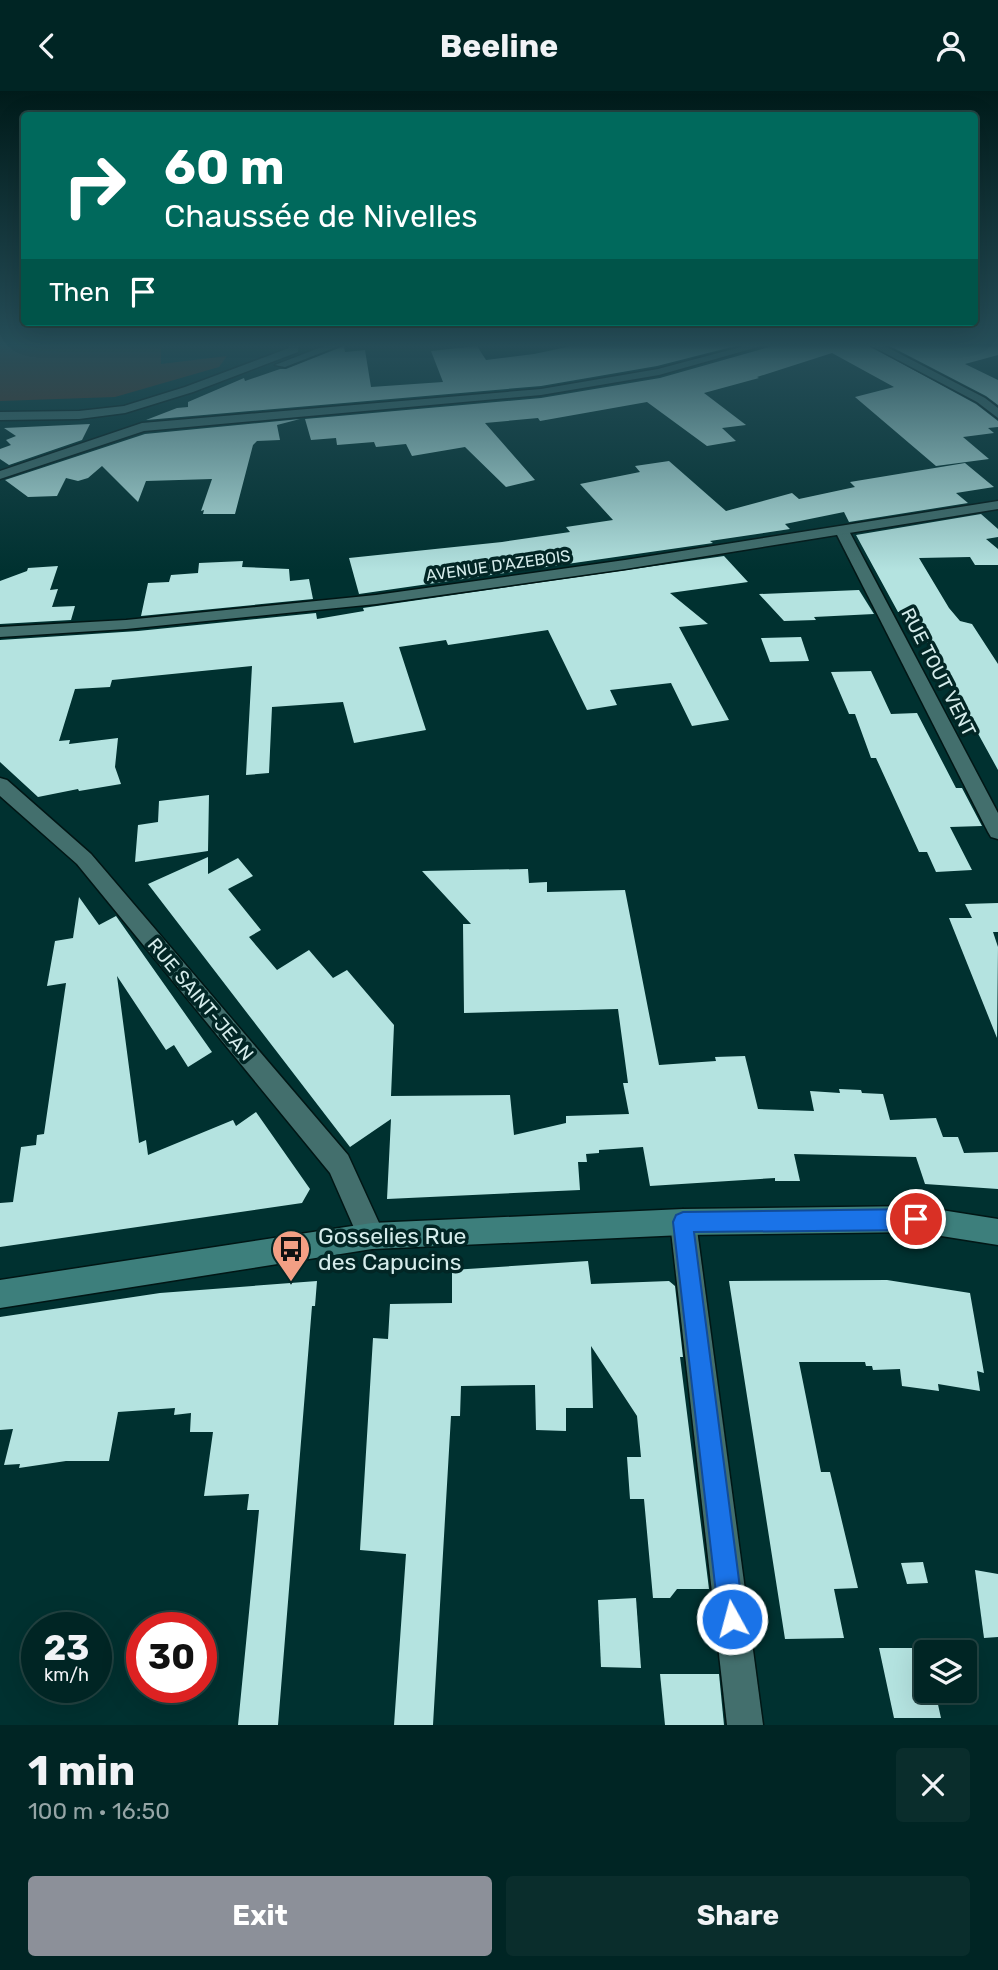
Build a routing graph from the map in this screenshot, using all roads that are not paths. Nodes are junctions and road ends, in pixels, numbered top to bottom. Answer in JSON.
{"nodes":[{"id":1,"x":136,"y":419,"type":"edge"},
{"id":2,"x":148,"y":419,"type":"edge"},
{"id":3,"x":189,"y":419,"type":"edge"},
{"id":4,"x":141,"y":423,"type":"junction"},
{"id":5,"x":0,"y":475,"type":"edge"},
{"id":6,"x":998,"y":505,"type":"edge"},
{"id":7,"x":842,"y":531,"type":"junction"},
{"id":8,"x":0,"y":632,"type":"edge"},
{"id":9,"x":0,"y":785,"type":"edge"},
{"id":10,"x":998,"y":832,"type":"edge"},
{"id":11,"x":683,"y":1222,"type":"junction"},
{"id":12,"x":998,"y":1232,"type":"edge"},
{"id":13,"x":372,"y":1236,"type":"junction"},
{"id":14,"x":0,"y":1294,"type":"edge"},
{"id":15,"x":745,"y":1725,"type":"edge"}],
"edges":[{"from":1,"to":4,"type":"street"},
{"from":2,"to":4,"type":"street"},
{"from":3,"to":4,"type":"street"},
{"from":4,"to":5,"type":"street"},
{"from":6,"to":7,"type":"street","name":"AVENUE D'AZEBOIS"},
{"from":7,"to":8,"type":"street","name":"AVENUE D'AZEBOIS"},
{"from":7,"to":10,"type":"street","name":"RUE TOUT VENT"},
{"from":9,"to":13,"type":"street","name":"RUE SAINT-JEAN"},
{"from":11,"to":12,"type":"main road"},
{"from":11,"to":13,"type":"main road"},
{"from":11,"to":15,"type":"street"},
{"from":13,"to":14,"type":"main road"}]}
